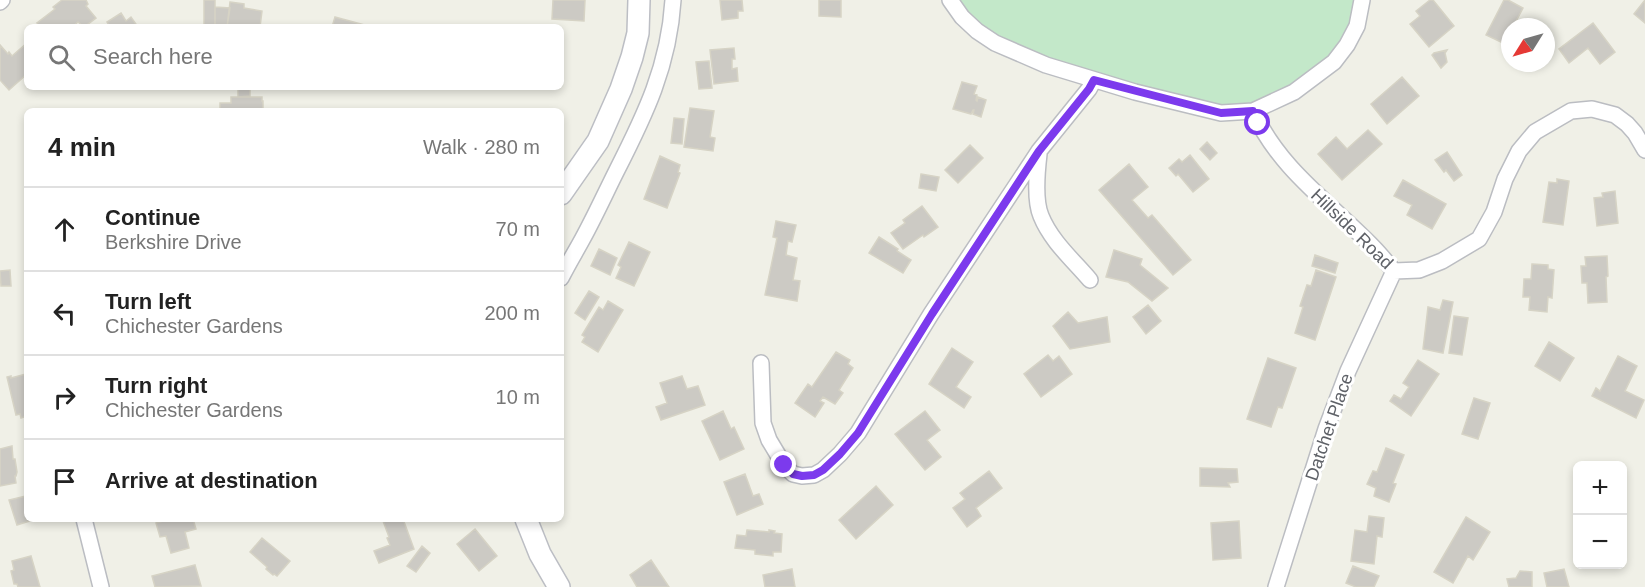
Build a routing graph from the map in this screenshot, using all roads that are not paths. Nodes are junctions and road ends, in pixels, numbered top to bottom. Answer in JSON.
{"nodes":[{"id":1,"x":639,"y":0,"type":"edge"},
{"id":2,"x":673,"y":0,"type":"edge"},
{"id":3,"x":950,"y":0,"type":"edge"},
{"id":4,"x":1362,"y":0,"type":"edge"},
{"id":5,"x":1094,"y":80,"type":"junction"},
{"id":6,"x":1253,"y":111,"type":"junction"},
{"id":7,"x":1645,"y":150,"type":"edge"},
{"id":8,"x":1039,"y":151,"type":"junction"},
{"id":9,"x":564,"y":190,"type":"edge"},
{"id":10,"x":564,"y":272,"type":"edge"},
{"id":11,"x":1394,"y":272,"type":"junction"},
{"id":12,"x":1090,"y":280,"type":"dead end"},
{"id":13,"x":761,"y":363,"type":"dead end"},
{"id":14,"x":85,"y":522,"type":"edge"},
{"id":15,"x":527,"y":522,"type":"edge"},
{"id":16,"x":101,"y":587,"type":"edge"},
{"id":17,"x":559,"y":587,"type":"edge"},
{"id":18,"x":1276,"y":587,"type":"edge"}],
"edges":[{"from":1,"to":9,"type":"street"},
{"from":2,"to":10,"type":"street"},
{"from":3,"to":5,"type":"street"},
{"from":4,"to":6,"type":"street"},
{"from":5,"to":6,"type":"street"},
{"from":5,"to":8,"type":"street"},
{"from":6,"to":11,"type":"street","name":"Hillside Road"},
{"from":7,"to":11,"type":"street","name":"Hillside Road"},
{"from":8,"to":12,"type":"street"},
{"from":8,"to":13,"type":"street"},
{"from":11,"to":18,"type":"street","name":"Datchet Place"},
{"from":14,"to":16,"type":"street"},
{"from":15,"to":17,"type":"street"}]}
